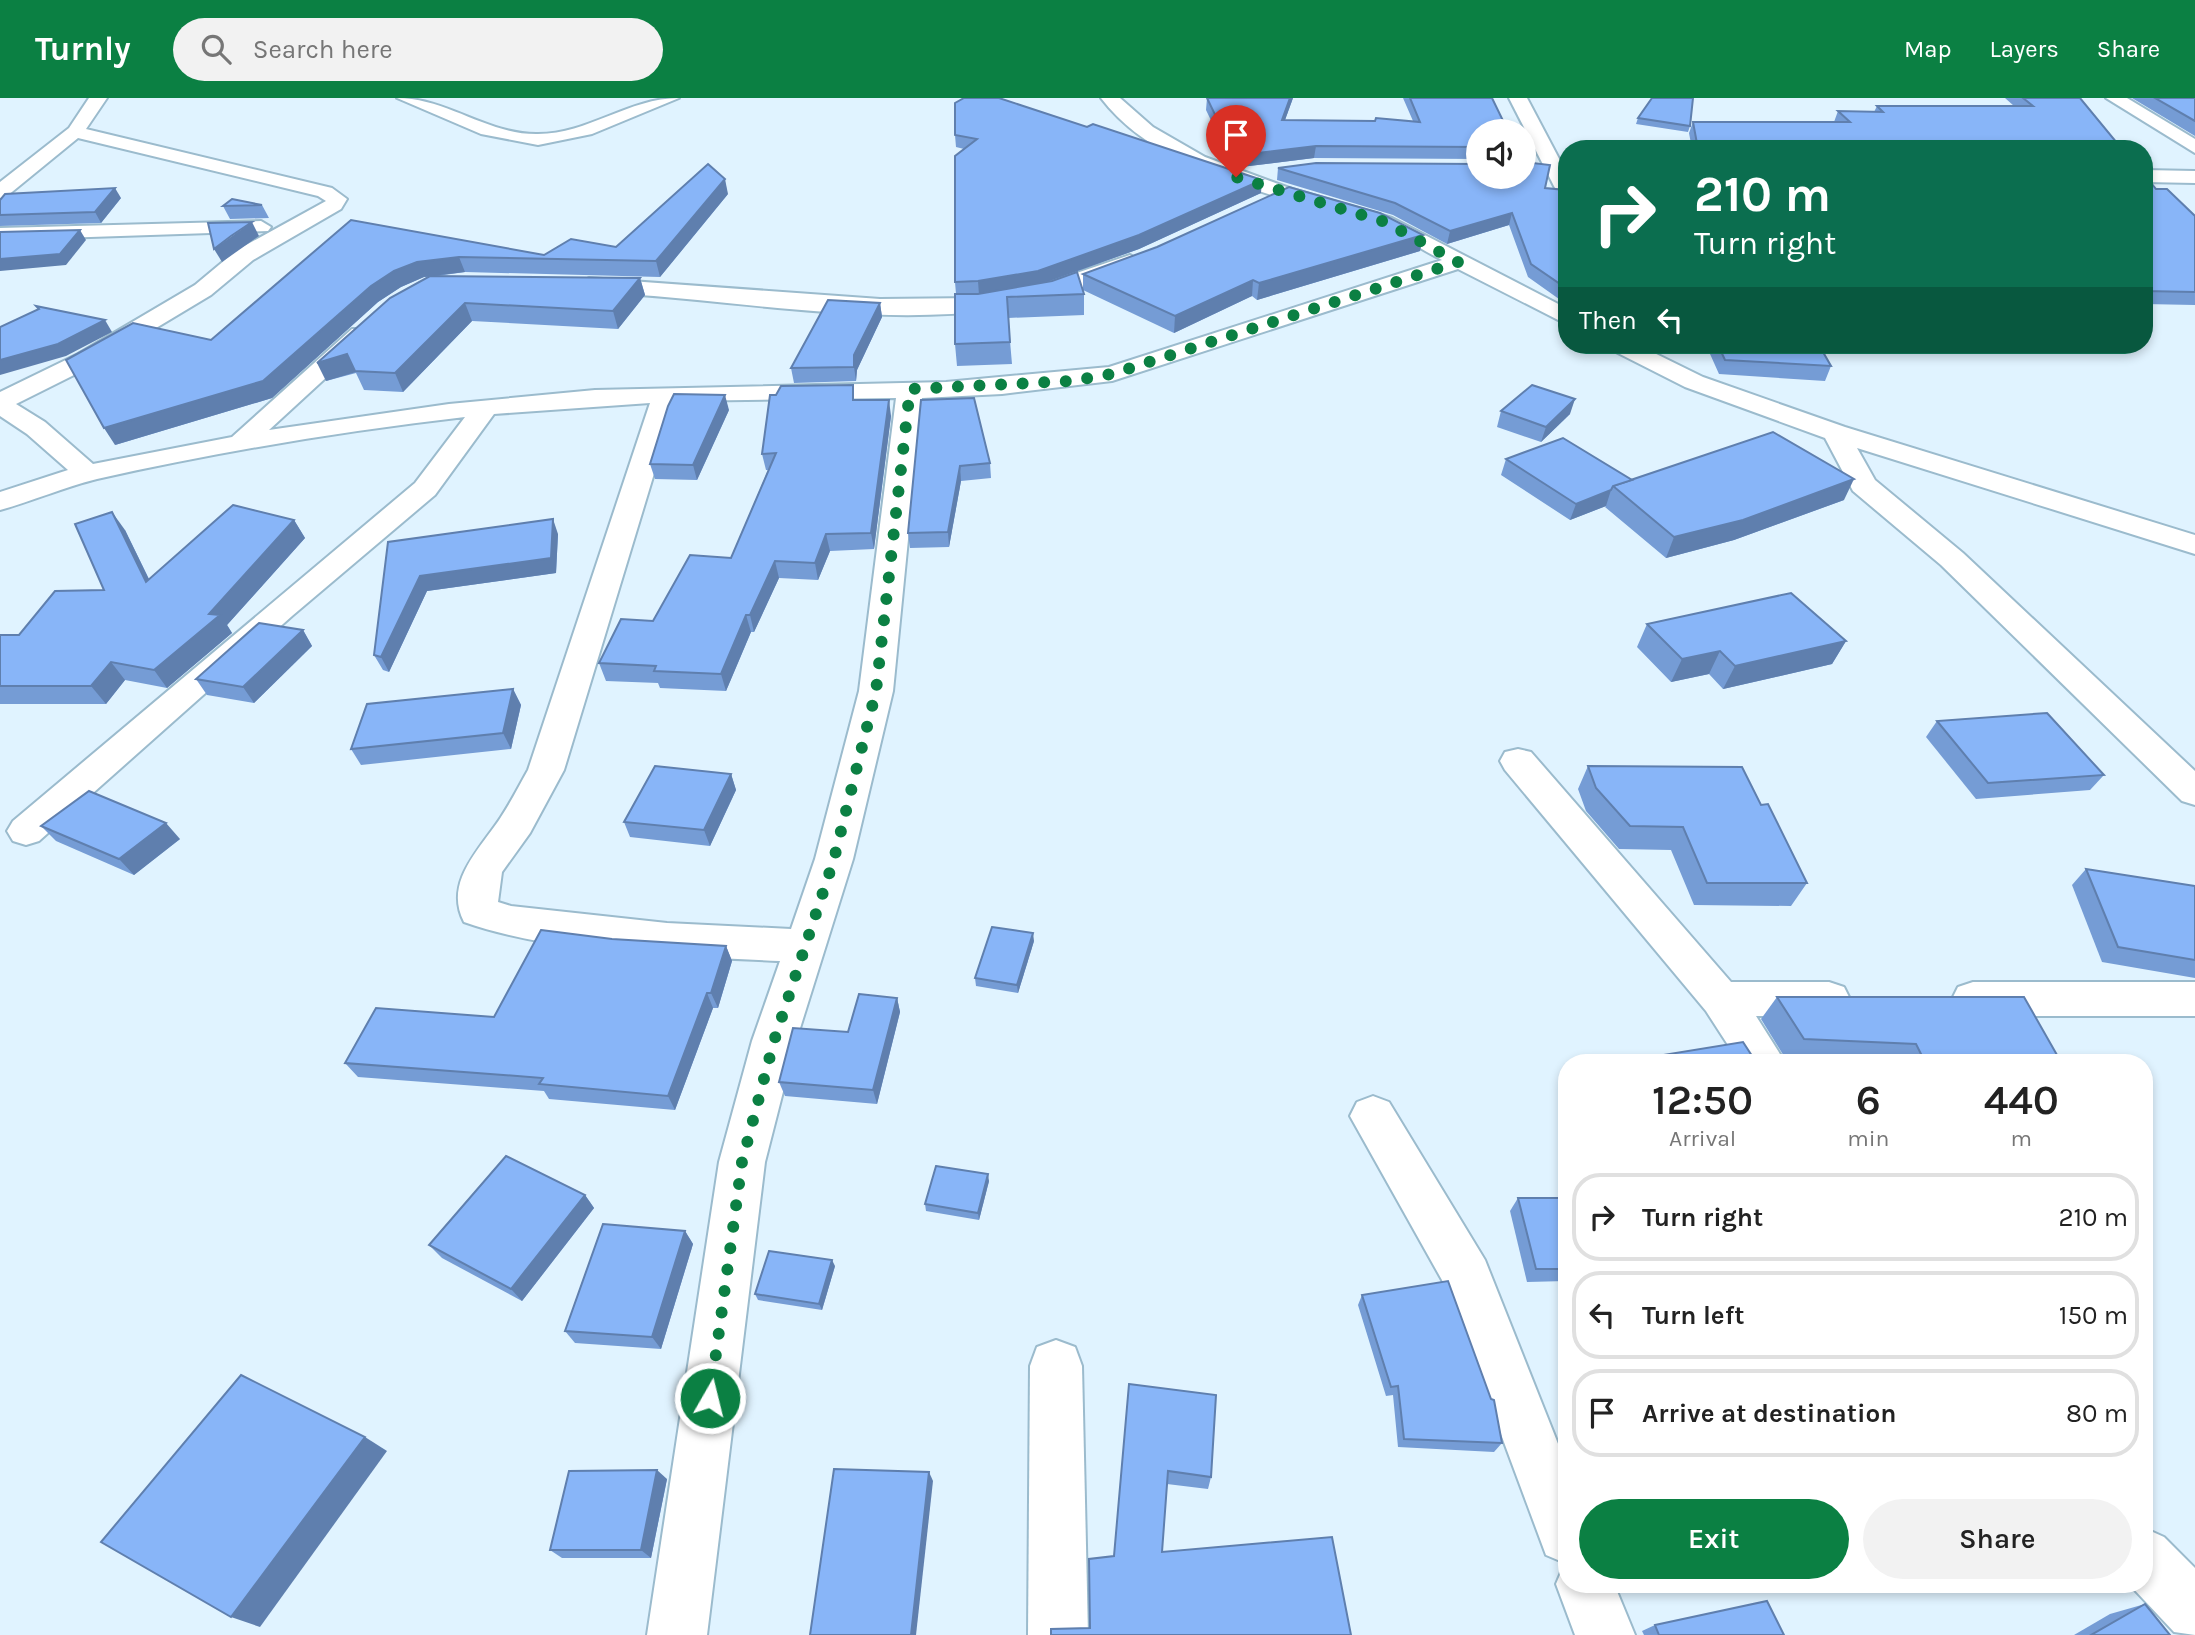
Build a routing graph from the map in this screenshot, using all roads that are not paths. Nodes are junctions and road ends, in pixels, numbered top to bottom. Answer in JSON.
{"nodes":[{"id":1,"x":98,"y":98,"type":"edge"},
{"id":2,"x":406,"y":98,"type":"edge"},
{"id":3,"x":670,"y":98,"type":"edge"},
{"id":4,"x":1110,"y":98,"type":"edge"},
{"id":5,"x":1518,"y":98,"type":"edge"},
{"id":6,"x":2115,"y":98,"type":"edge"},
{"id":7,"x":75,"y":132,"type":"junction"},
{"id":8,"x":2195,"y":148,"type":"edge"},
{"id":9,"x":1553,"y":168,"type":"edge"},
{"id":10,"x":1275,"y":170,"type":"edge"},
{"id":11,"x":2153,"y":176,"type":"edge"},
{"id":12,"x":1236,"y":177,"type":"junction"},
{"id":13,"x":2195,"y":177,"type":"edge"},
{"id":14,"x":0,"y":192,"type":"edge"},
{"id":15,"x":1285,"y":192,"type":"junction"},
{"id":16,"x":1260,"y":204,"type":"edge"},
{"id":17,"x":294,"y":226,"type":"junction"},
{"id":18,"x":0,"y":234,"type":"edge"},
{"id":19,"x":1148,"y":256,"type":"edge"},
{"id":20,"x":1458,"y":262,"type":"junction"},
{"id":21,"x":573,"y":284,"type":"edge"},
{"id":22,"x":1558,"y":313,"type":"edge"},
{"id":23,"x":378,"y":318,"type":"edge"},
{"id":24,"x":1638,"y":354,"type":"edge"},
{"id":25,"x":1674,"y":354,"type":"edge"},
{"id":26,"x":1694,"y":382,"type":"junction"},
{"id":27,"x":910,"y":389,"type":"junction"},
{"id":28,"x":666,"y":394,"type":"junction"},
{"id":29,"x":0,"y":404,"type":"edge"},
{"id":30,"x":486,"y":408,"type":"junction"},
{"id":31,"x":1836,"y":433,"type":"junction"},
{"id":32,"x":242,"y":441,"type":"junction"},
{"id":33,"x":86,"y":473,"type":"junction"},
{"id":34,"x":0,"y":501,"type":"edge"},
{"id":35,"x":2195,"y":545,"type":"edge"},
{"id":36,"x":1518,"y":761,"type":"dead end"},
{"id":37,"x":2195,"y":792,"type":"edge"},
{"id":38,"x":26,"y":831,"type":"dead end"},
{"id":39,"x":805,"y":946,"type":"junction"},
{"id":40,"x":1721,"y":999,"type":"junction"},
{"id":41,"x":1860,"y":999,"type":"edge"},
{"id":42,"x":1930,"y":999,"type":"edge"},
{"id":43,"x":2195,"y":999,"type":"edge"},
{"id":44,"x":1758,"y":1054,"type":"edge"},
{"id":45,"x":1373,"y":1116,"type":"dead end"},
{"id":46,"x":1056,"y":1366,"type":"dead end"},
{"id":47,"x":1558,"y":1514,"type":"edge"},
{"id":48,"x":2153,"y":1567,"type":"edge"},
{"id":49,"x":1589,"y":1593,"type":"edge"},
{"id":50,"x":2195,"y":1611,"type":"edge"},
{"id":51,"x":677,"y":1635,"type":"edge"},
{"id":52,"x":1058,"y":1635,"type":"edge"},
{"id":53,"x":1605,"y":1635,"type":"edge"}],
"edges":[{"from":1,"to":7,"type":"street"},
{"from":2,"to":3,"type":"street"},
{"from":4,"to":12,"type":"street"},
{"from":5,"to":9,"type":"street"},
{"from":6,"to":8,"type":"street"},
{"from":7,"to":14,"type":"street"},
{"from":7,"to":17,"type":"street"},
{"from":10,"to":12,"type":"street"},
{"from":11,"to":13,"type":"street"},
{"from":12,"to":15,"type":"street"},
{"from":15,"to":16,"type":"street"},
{"from":15,"to":20,"type":"street"},
{"from":17,"to":18,"type":"street"},
{"from":17,"to":29,"type":"street"},
{"from":19,"to":21,"type":"street"},
{"from":20,"to":22,"type":"street"},
{"from":20,"to":27,"type":"street"},
{"from":23,"to":32,"type":"street"},
{"from":24,"to":26,"type":"street"},
{"from":25,"to":26,"type":"street"},
{"from":26,"to":31,"type":"street"},
{"from":27,"to":28,"type":"street"},
{"from":27,"to":39,"type":"street"},
{"from":28,"to":30,"type":"street"},
{"from":28,"to":39,"type":"street"},
{"from":29,"to":33,"type":"street"},
{"from":30,"to":32,"type":"street"},
{"from":30,"to":38,"type":"street"},
{"from":31,"to":35,"type":"street"},
{"from":31,"to":37,"type":"street"},
{"from":32,"to":33,"type":"street"},
{"from":33,"to":34,"type":"street"},
{"from":36,"to":40,"type":"street"},
{"from":39,"to":51,"type":"street"},
{"from":40,"to":41,"type":"street"},
{"from":40,"to":44,"type":"street"},
{"from":42,"to":43,"type":"street"},
{"from":45,"to":47,"type":"street"},
{"from":46,"to":52,"type":"street"},
{"from":48,"to":50,"type":"street"},
{"from":49,"to":53,"type":"street"}]}
